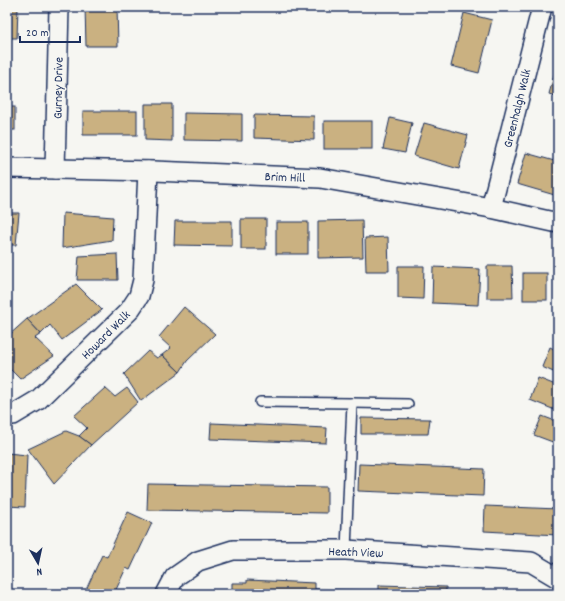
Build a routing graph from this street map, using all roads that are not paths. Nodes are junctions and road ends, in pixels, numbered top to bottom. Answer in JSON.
{"nodes":[{"id":1,"x":58,"y":7,"type":"edge"},
{"id":2,"x":542,"y":7,"type":"edge"},
{"id":3,"x":7,"y":168,"type":"edge"},
{"id":4,"x":55,"y":170,"type":"junction"},
{"id":5,"x":148,"y":171,"type":"junction"},
{"id":6,"x":491,"y":208,"type":"junction"},
{"id":7,"x":558,"y":223,"type":"edge"},
{"id":8,"x":260,"y":402,"type":"dead end"},
{"id":9,"x":352,"y":403,"type":"junction"},
{"id":10,"x":408,"y":404,"type":"dead end"},
{"id":11,"x":7,"y":416,"type":"edge"},
{"id":12,"x":346,"y":550,"type":"junction"},
{"id":13,"x":558,"y":578,"type":"edge"},
{"id":14,"x":166,"y":594,"type":"edge"}],
"edges":[{"from":1,"to":4,"type":"street","name":"Gurney Drive"},
{"from":2,"to":6,"type":"street","name":"Greenhalgh Walk"},
{"from":3,"to":4,"type":"street","name":"Brim Hill"},
{"from":4,"to":5,"type":"street","name":"Brim Hill"},
{"from":5,"to":6,"type":"street","name":"Brim Hill"},
{"from":5,"to":11,"type":"street","name":"Howard Walk"},
{"from":6,"to":7,"type":"street","name":"Brim Hill"},
{"from":8,"to":9,"type":"lane"},
{"from":9,"to":10,"type":"lane"},
{"from":9,"to":12,"type":"lane"},
{"from":12,"to":13,"type":"street","name":"Heath View"},
{"from":12,"to":14,"type":"street","name":"Heath View"}]}
